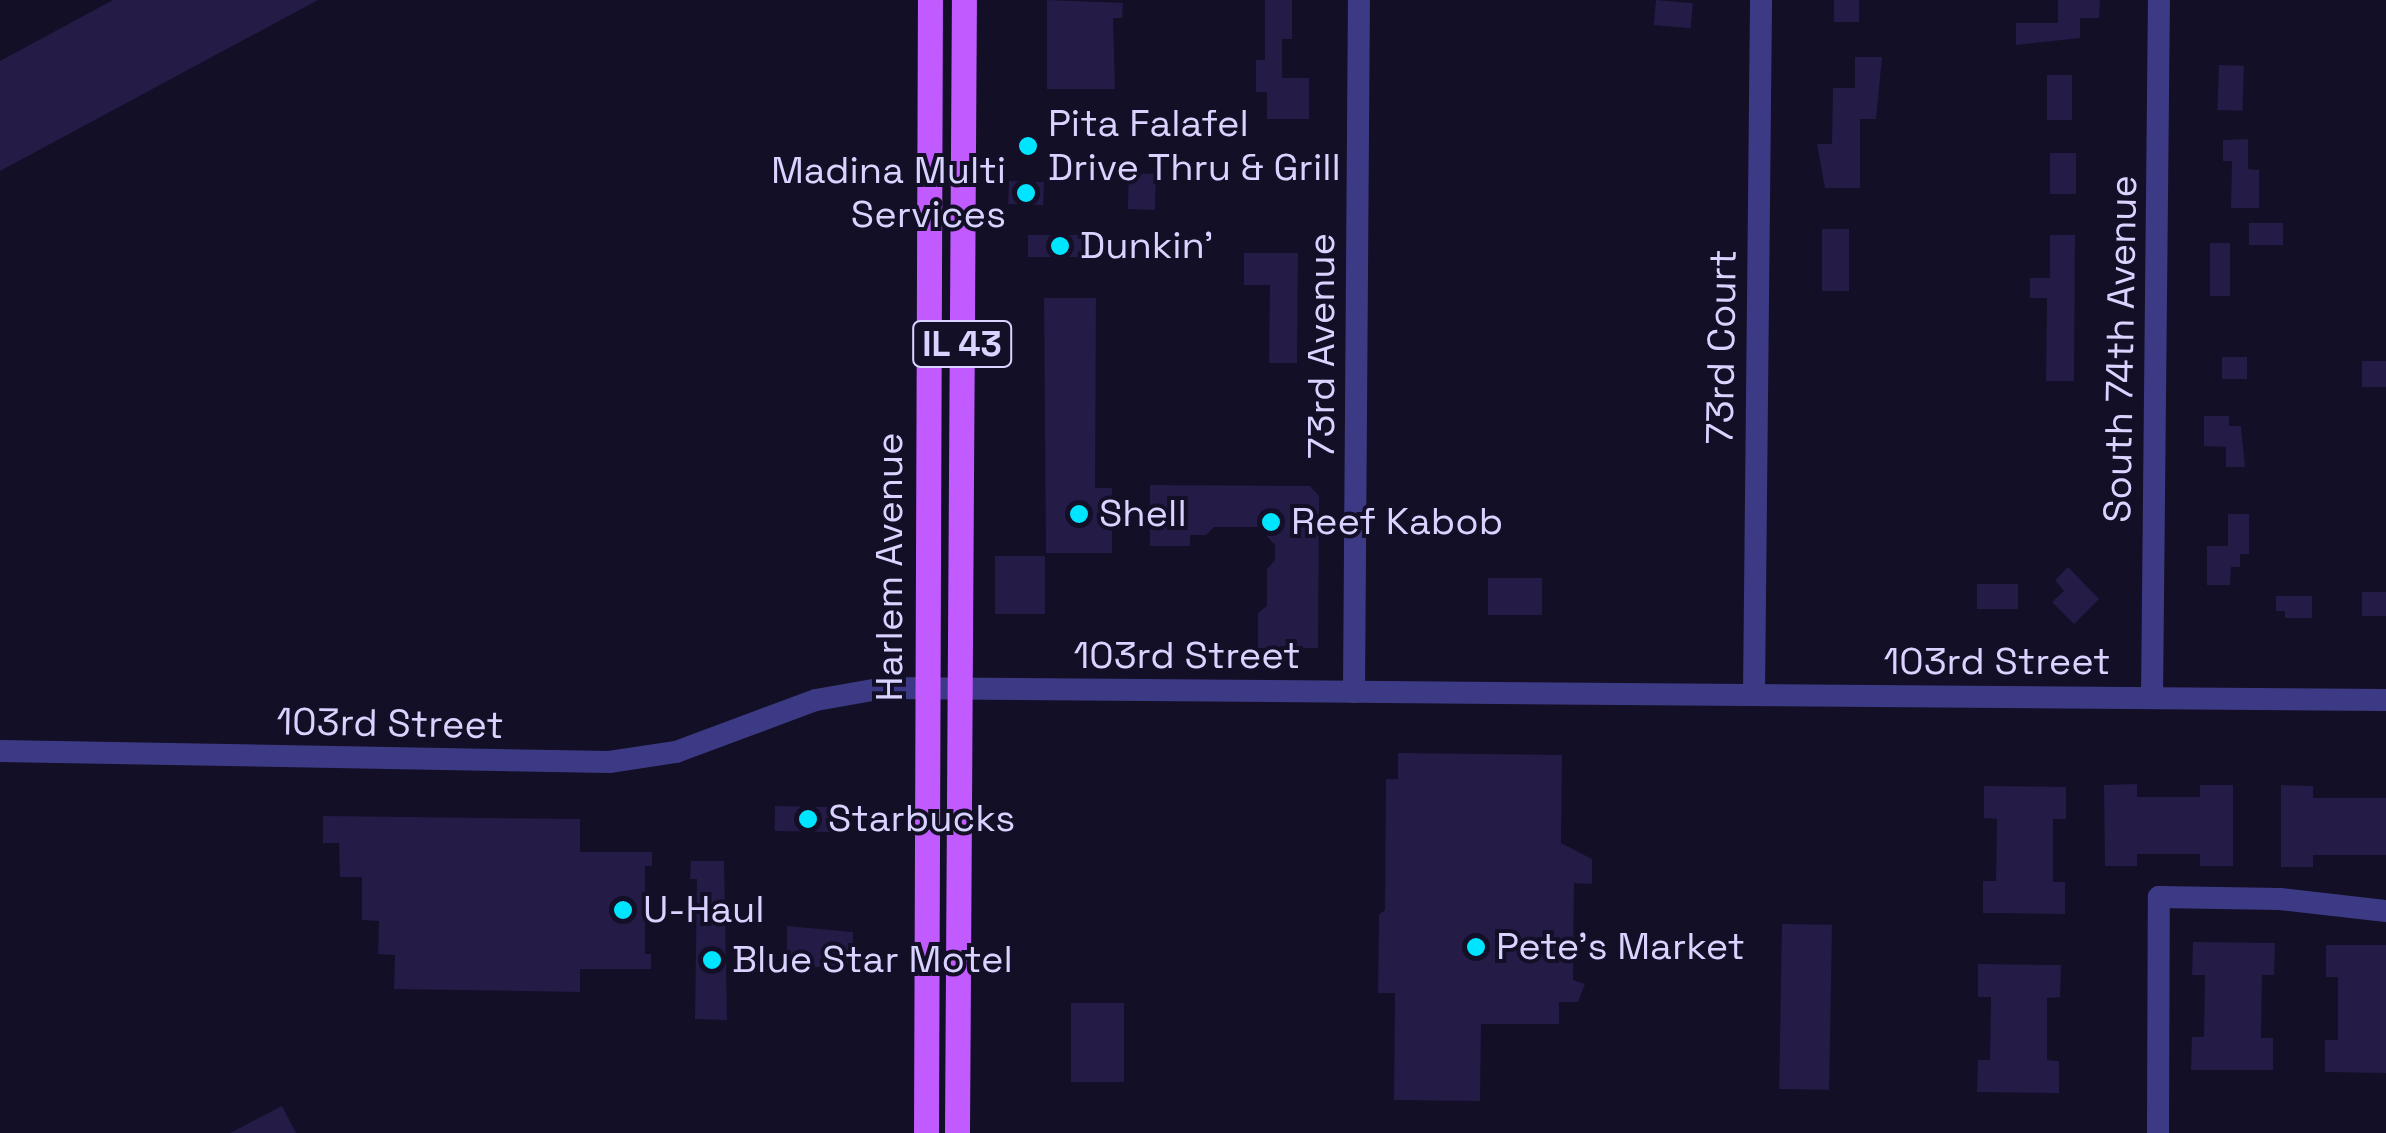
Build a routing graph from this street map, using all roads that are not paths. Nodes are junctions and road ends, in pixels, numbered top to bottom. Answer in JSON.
{"nodes":[{"id":1,"x":930,"y":0,"type":"edge"},
{"id":2,"x":964,"y":0,"type":"edge"},
{"id":3,"x":1359,"y":0,"type":"edge"},
{"id":4,"x":1760,"y":0,"type":"edge"},
{"id":5,"x":2159,"y":0,"type":"edge"},
{"id":6,"x":929,"y":689,"type":"junction"},
{"id":7,"x":960,"y":689,"type":"junction"},
{"id":8,"x":1354,"y":692,"type":"junction"},
{"id":9,"x":1754,"y":695,"type":"junction"},
{"id":10,"x":2152,"y":698,"type":"junction"},
{"id":11,"x":2386,"y":700,"type":"edge"},
{"id":12,"x":0,"y":751,"type":"edge"},
{"id":13,"x":2386,"y":911,"type":"edge"},
{"id":14,"x":926,"y":1133,"type":"edge"},
{"id":15,"x":958,"y":1133,"type":"edge"},
{"id":16,"x":2158,"y":1133,"type":"edge"}],
"edges":[{"from":1,"to":6,"type":"main road","name":"Harlem Avenue","number":"IL 43"},
{"from":2,"to":7,"type":"main road","name":"Harlem Avenue","number":"IL 43"},
{"from":3,"to":8,"type":"street","name":"73rd Avenue"},
{"from":4,"to":9,"type":"street","name":"73rd Court"},
{"from":5,"to":10,"type":"street","name":"South 74th Avenue"},
{"from":6,"to":7,"type":"street","name":"103rd Street"},
{"from":6,"to":12,"type":"street","name":"103rd Street"},
{"from":6,"to":14,"type":"main road","name":"Harlem Avenue","number":"IL 43"},
{"from":7,"to":8,"type":"street","name":"103rd Street"},
{"from":7,"to":15,"type":"main road","name":"Harlem Avenue","number":"IL 43"},
{"from":8,"to":9,"type":"street","name":"103rd Street"},
{"from":9,"to":10,"type":"street","name":"103rd Street"},
{"from":10,"to":11,"type":"street","name":"103rd Street"},
{"from":13,"to":16,"type":"street"}]}
